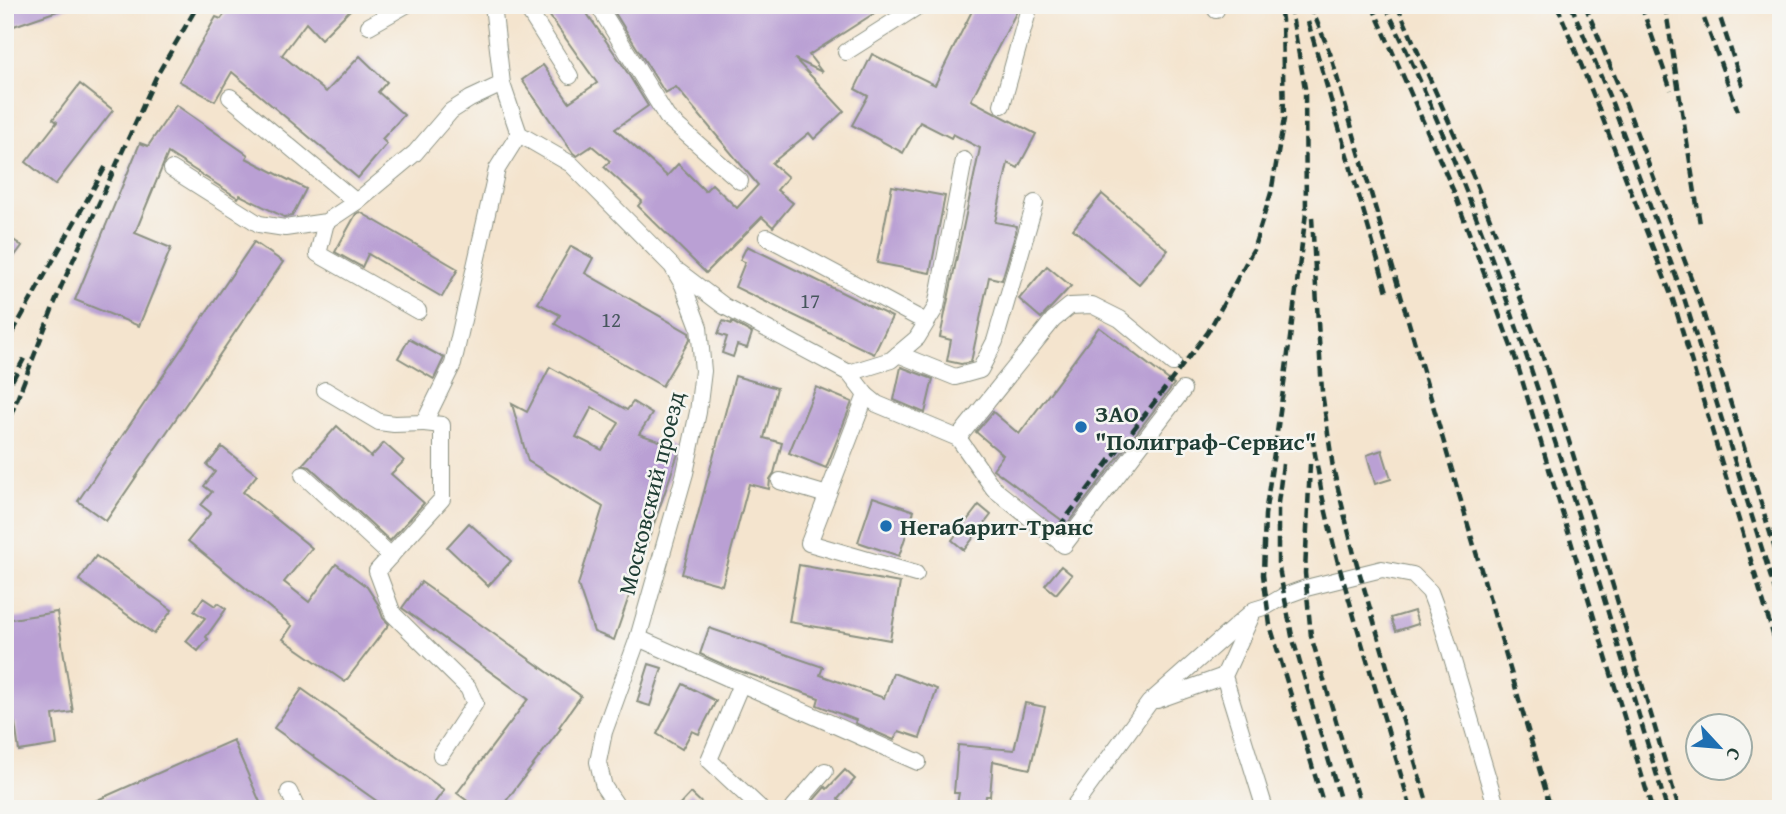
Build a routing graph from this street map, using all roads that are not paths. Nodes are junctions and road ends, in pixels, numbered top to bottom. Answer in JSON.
{"nodes":[{"id":1,"x":406,"y":5,"type":"edge"},
{"id":2,"x":493,"y":5,"type":"edge"},
{"id":3,"x":525,"y":5,"type":"edge"},
{"id":4,"x":598,"y":5,"type":"edge"},
{"id":5,"x":920,"y":5,"type":"edge"},
{"id":6,"x":1027,"y":5,"type":"edge"},
{"id":7,"x":369,"y":26,"type":"dead end"},
{"id":8,"x":846,"y":51,"type":"dead end"},
{"id":9,"x":570,"y":76,"type":"dead end"},
{"id":10,"x":502,"y":84,"type":"junction"},
{"id":11,"x":230,"y":97,"type":"dead end"},
{"id":12,"x":1002,"y":105,"type":"dead end"},
{"id":13,"x":519,"y":134,"type":"junction"},
{"id":14,"x":964,"y":160,"type":"dead end"},
{"id":15,"x":172,"y":169,"type":"dead end"},
{"id":16,"x":740,"y":181,"type":"dead end"},
{"id":17,"x":356,"y":202,"type":"junction"},
{"id":18,"x":1035,"y":203,"type":"dead end"},
{"id":19,"x":326,"y":222,"type":"junction"},
{"id":20,"x":767,"y":237,"type":"dead end"},
{"id":21,"x":671,"y":266,"type":"junction"},
{"id":22,"x":418,"y":311,"type":"dead end"},
{"id":23,"x":926,"y":323,"type":"junction"},
{"id":24,"x":898,"y":354,"type":"junction"},
{"id":25,"x":1173,"y":363,"type":"dead end"},
{"id":26,"x":849,"y":373,"type":"junction"},
{"id":27,"x":325,"y":390,"type":"dead end"},
{"id":28,"x":1183,"y":390,"type":"dead end"},
{"id":29,"x":866,"y":395,"type":"junction"},
{"id":30,"x":424,"y":423,"type":"junction"},
{"id":31,"x":958,"y":438,"type":"junction"},
{"id":32,"x":303,"y":475,"type":"dead end"},
{"id":33,"x":779,"y":481,"type":"dead end"},
{"id":34,"x":827,"y":495,"type":"junction"},
{"id":35,"x":391,"y":556,"type":"junction"},
{"id":36,"x":916,"y":574,"type":"dead end"},
{"id":37,"x":1254,"y":610,"type":"junction"},
{"id":38,"x":638,"y":638,"type":"junction"},
{"id":39,"x":1224,"y":676,"type":"junction"},
{"id":40,"x":741,"y":684,"type":"junction"},
{"id":41,"x":1149,"y":703,"type":"junction"},
{"id":42,"x":441,"y":755,"type":"dead end"},
{"id":43,"x":918,"y":762,"type":"dead end"},
{"id":44,"x":825,"y":771,"type":"dead end"},
{"id":45,"x":289,"y":792,"type":"dead end"},
{"id":46,"x":298,"y":809,"type":"edge"},
{"id":47,"x":619,"y":809,"type":"edge"},
{"id":48,"x":757,"y":809,"type":"edge"},
{"id":49,"x":792,"y":809,"type":"edge"},
{"id":50,"x":1073,"y":809,"type":"edge"},
{"id":51,"x":1265,"y":809,"type":"edge"},
{"id":52,"x":1497,"y":809,"type":"edge"}],
"edges":[{"from":1,"to":7,"type":"street"},
{"from":2,"to":10,"type":"street"},
{"from":3,"to":9,"type":"street"},
{"from":4,"to":16,"type":"street"},
{"from":5,"to":8,"type":"street"},
{"from":6,"to":12,"type":"street"},
{"from":10,"to":13,"type":"street"},
{"from":10,"to":17,"type":"street"},
{"from":11,"to":17,"type":"street"},
{"from":13,"to":21,"type":"street","name":"Московский проезд"},
{"from":13,"to":30,"type":"street"},
{"from":14,"to":23,"type":"street"},
{"from":15,"to":19,"type":"street"},
{"from":17,"to":19,"type":"street"},
{"from":18,"to":24,"type":"street"},
{"from":19,"to":22,"type":"street"},
{"from":20,"to":23,"type":"street"},
{"from":21,"to":26,"type":"street"},
{"from":21,"to":38,"type":"street","name":"Московский проезд"},
{"from":23,"to":24,"type":"street"},
{"from":24,"to":26,"type":"street"},
{"from":25,"to":31,"type":"street"},
{"from":26,"to":29,"type":"street"},
{"from":27,"to":30,"type":"street"},
{"from":28,"to":31,"type":"street"},
{"from":29,"to":31,"type":"street"},
{"from":29,"to":34,"type":"street"},
{"from":30,"to":35,"type":"street"},
{"from":32,"to":35,"type":"street"},
{"from":33,"to":34,"type":"street"},
{"from":34,"to":36,"type":"street"},
{"from":35,"to":42,"type":"street"},
{"from":37,"to":39,"type":"street"},
{"from":37,"to":41,"type":"street"},
{"from":37,"to":52,"type":"street"},
{"from":38,"to":40,"type":"street"},
{"from":38,"to":47,"type":"street","name":"Московский проезд"},
{"from":39,"to":41,"type":"street"},
{"from":39,"to":51,"type":"street"},
{"from":40,"to":43,"type":"street"},
{"from":40,"to":48,"type":"street"},
{"from":41,"to":50,"type":"street"},
{"from":44,"to":49,"type":"street"},
{"from":45,"to":46,"type":"street"}]}
